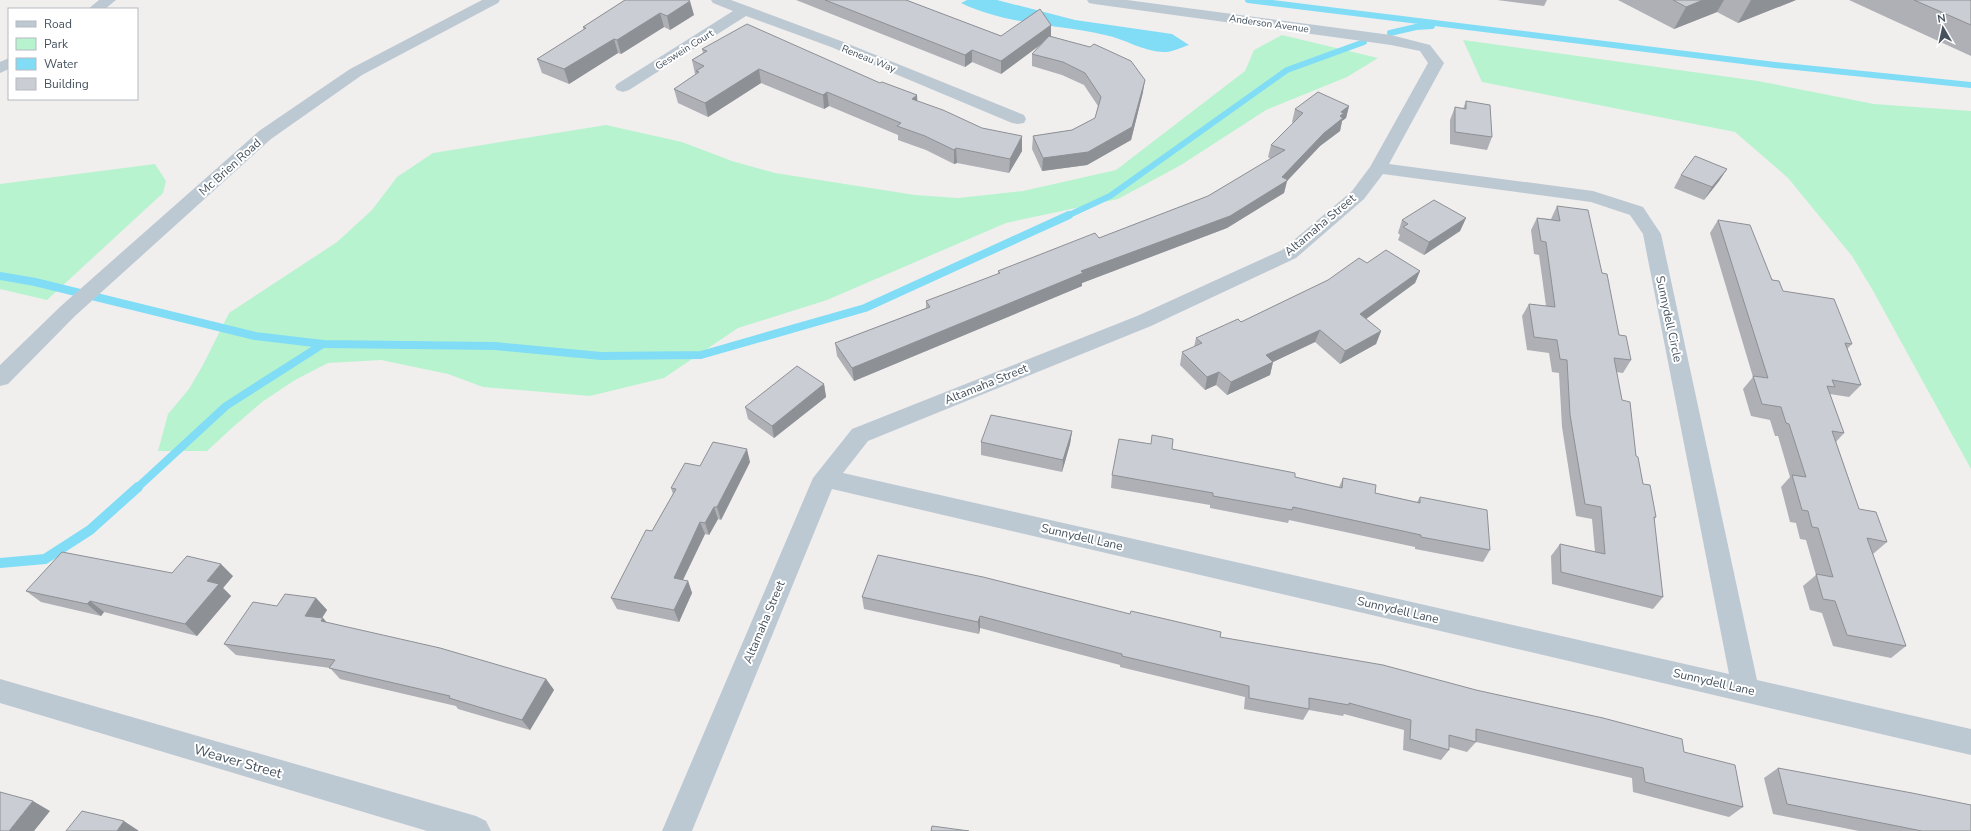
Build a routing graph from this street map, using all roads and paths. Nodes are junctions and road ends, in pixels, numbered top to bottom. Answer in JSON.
{"nodes":[{"id":1,"x":109,"y":0,"type":"edge"},
{"id":2,"x":493,"y":0,"type":"edge"},
{"id":3,"x":718,"y":0,"type":"edge"},
{"id":4,"x":1094,"y":0,"type":"edge"},
{"id":5,"x":97,"y":8,"type":"edge"},
{"id":6,"x":745,"y":10,"type":"junction"},
{"id":7,"x":1436,"y":63,"type":"joint"},
{"id":8,"x":623,"y":87,"type":"dead end"},
{"id":9,"x":1018,"y":119,"type":"dead end"},
{"id":10,"x":1378,"y":168,"type":"junction"},
{"id":11,"x":0,"y":378,"type":"edge"},
{"id":12,"x":825,"y":478,"type":"junction"},
{"id":13,"x":1745,"y":689,"type":"junction"},
{"id":14,"x":0,"y":691,"type":"edge"},
{"id":15,"x":1971,"y":742,"type":"edge"},
{"id":16,"x":476,"y":831,"type":"edge"},
{"id":17,"x":677,"y":831,"type":"edge"}],
"edges":[{"from":1,"to":5,"type":"street"},
{"from":2,"to":11,"type":"street","name":"Mc Brien Road"},
{"from":3,"to":6,"type":"street","name":"Reneau Way"},
{"from":4,"to":7,"type":"street","name":"Anderson Avenue"},
{"from":6,"to":8,"type":"street","name":"Geswein Court"},
{"from":6,"to":9,"type":"street","name":"Reneau Way"},
{"from":7,"to":10,"type":"street","name":"Altamaha Street"},
{"from":10,"to":12,"type":"street","name":"Altamaha Street"},
{"from":10,"to":13,"type":"street","name":"Sunnydell Circle"},
{"from":12,"to":13,"type":"street","name":"Sunnydell Lane"},
{"from":12,"to":17,"type":"street","name":"Altamaha Street"},
{"from":13,"to":15,"type":"street","name":"Sunnydell Lane"},
{"from":14,"to":16,"type":"street","name":"Weaver Street"}]}
